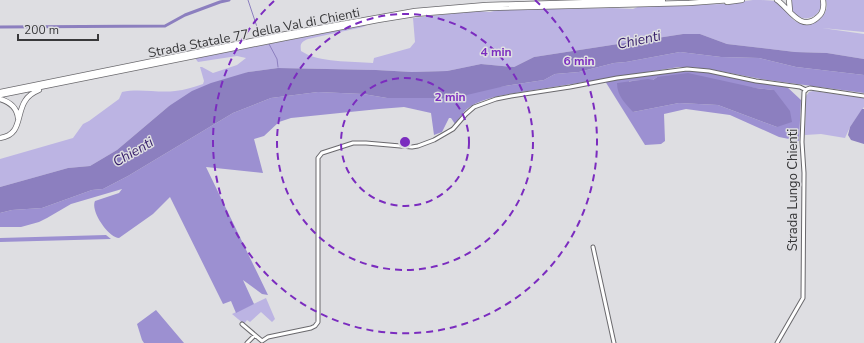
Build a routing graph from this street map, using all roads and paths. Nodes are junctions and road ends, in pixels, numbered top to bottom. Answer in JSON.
{"nodes":[{"id":1,"x":663,"y":0,"type":"edge"},
{"id":2,"x":730,"y":0,"type":"edge"},
{"id":3,"x":742,"y":0,"type":"edge"},
{"id":4,"x":777,"y":0,"type":"edge"},
{"id":5,"x":789,"y":0,"type":"edge"},
{"id":6,"x":824,"y":0,"type":"edge"},
{"id":7,"x":714,"y":2,"type":"junction"},
{"id":8,"x":792,"y":14,"type":"junction"},
{"id":9,"x":375,"y":19,"type":"junction"},
{"id":10,"x":181,"y":57,"type":"junction"},
{"id":11,"x":101,"y":75,"type":"junction"},
{"id":12,"x":806,"y":90,"type":"junction"},
{"id":13,"x":0,"y":92,"type":"edge"},
{"id":14,"x":0,"y":95,"type":"edge"},
{"id":15,"x":864,"y":96,"type":"edge"},
{"id":16,"x":0,"y":99,"type":"edge"},
{"id":17,"x":18,"y":122,"type":"junction"},
{"id":18,"x":0,"y":138,"type":"edge"},
{"id":19,"x":593,"y":247,"type":"dead end"},
{"id":20,"x":242,"y":324,"type":"dead end"},
{"id":21,"x":255,"y":335,"type":"junction"},
{"id":22,"x":247,"y":343,"type":"edge"},
{"id":23,"x":614,"y":343,"type":"edge"},
{"id":24,"x":777,"y":343,"type":"edge"}],
"edges":[{"from":1,"to":9,"type":"highway","name":"Strada Statale 77 della Val di Chienti"},
{"from":2,"to":7,"type":"highway","name":"Strada Statale 77 della Val di Chienti"},
{"from":3,"to":7,"type":"highway"},
{"from":4,"to":8,"type":"highway"},
{"from":5,"to":8,"type":"highway"},
{"from":6,"to":8,"type":"highway"},
{"from":7,"to":9,"type":"highway","name":"Strada Statale 77 della Val di Chienti"},
{"from":9,"to":10,"type":"highway","name":"Strada Statale 77 della Val di Chienti"},
{"from":10,"to":11,"type":"highway","name":"Strada Statale 77 della Val di Chienti"},
{"from":10,"to":13,"type":"highway","name":"Strada Statale 77 della Val di Chienti"},
{"from":11,"to":14,"type":"highway","name":"Strada Statale 77 della Val di Chienti"},
{"from":11,"to":17,"type":"highway"},
{"from":12,"to":15,"type":"street"},
{"from":12,"to":21,"type":"street"},
{"from":12,"to":24,"type":"street","name":"Strada Lungo Chienti"},
{"from":16,"to":17,"type":"highway"},
{"from":17,"to":18,"type":"highway"},
{"from":19,"to":23,"type":"street"},
{"from":20,"to":21,"type":"street"},
{"from":21,"to":22,"type":"street"}]}
